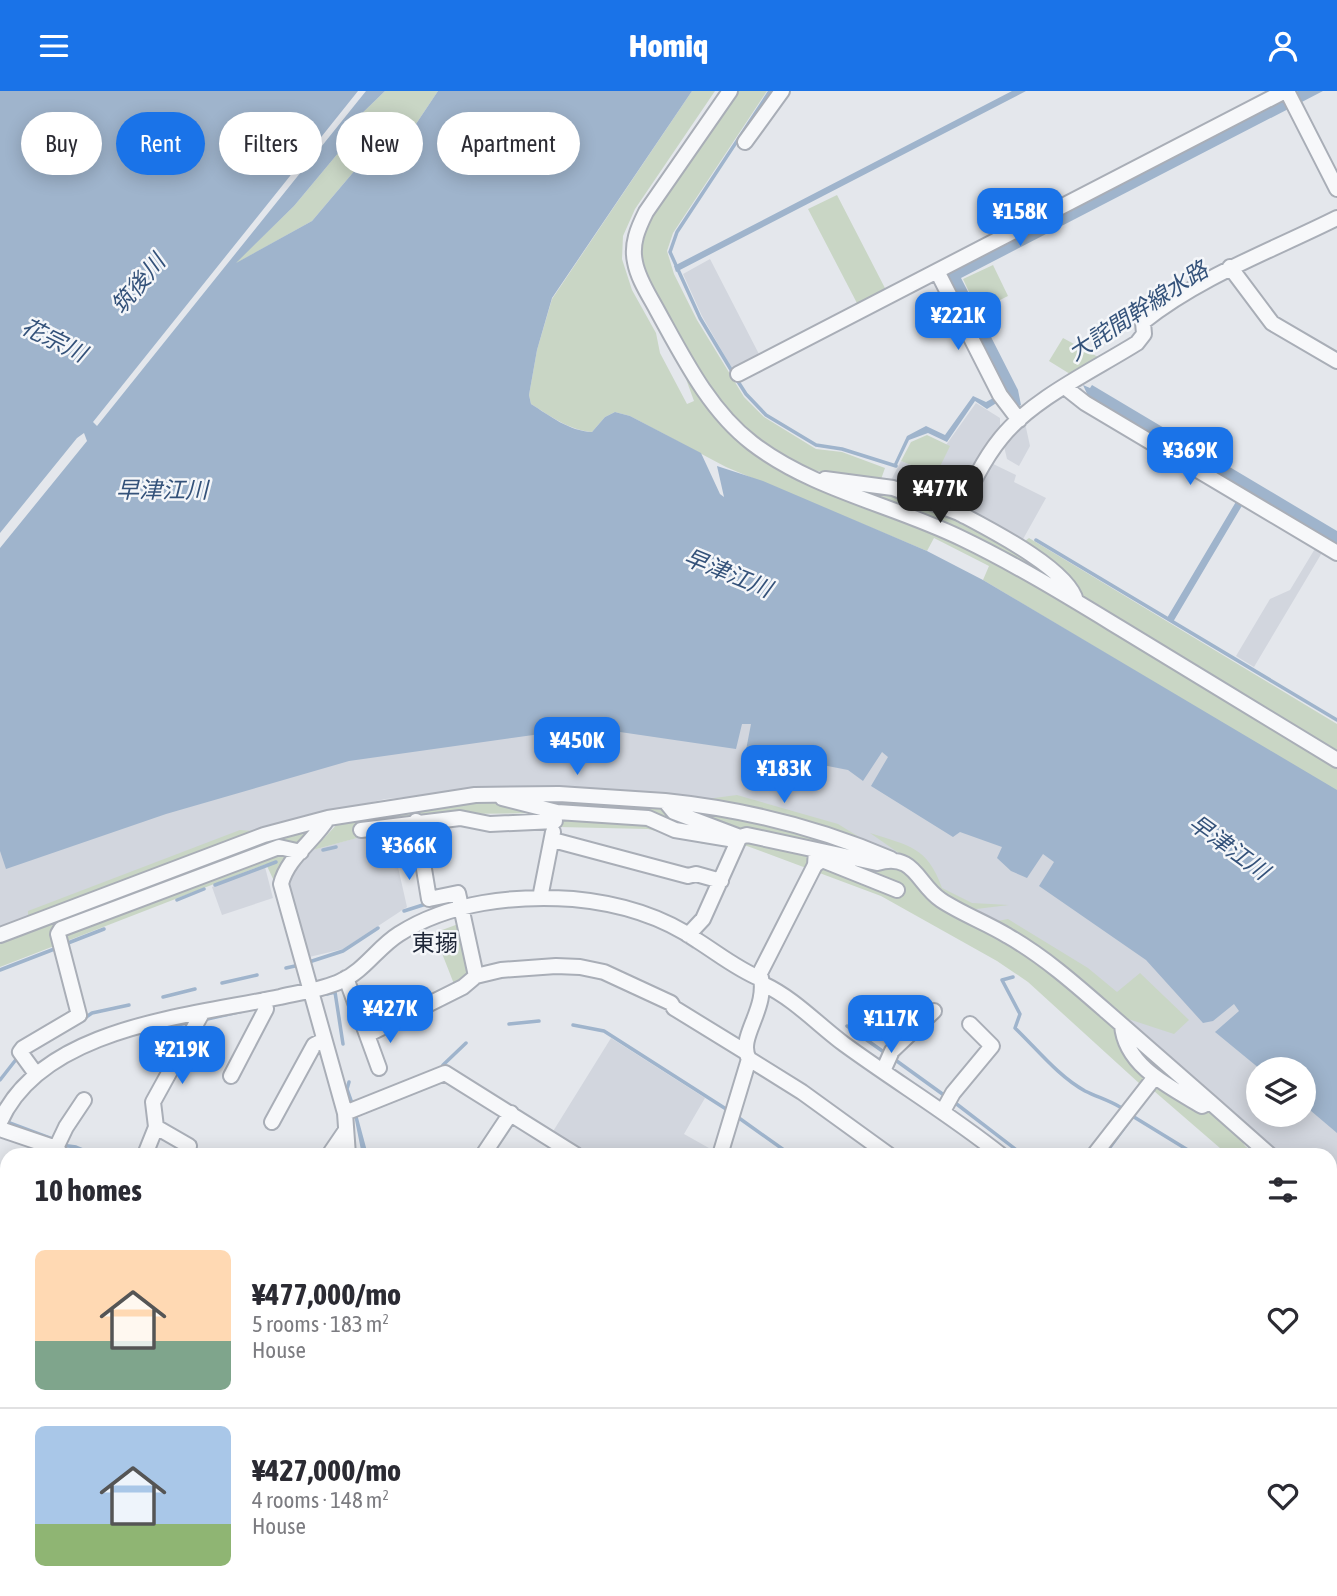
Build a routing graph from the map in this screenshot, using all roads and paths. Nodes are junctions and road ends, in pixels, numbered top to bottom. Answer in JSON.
{"nodes":[{"id":1,"x":730,"y":91,"type":"edge"},
{"id":2,"x":782,"y":91,"type":"edge"},
{"id":3,"x":1286,"y":91,"type":"edge"},
{"id":4,"x":745,"y":142,"type":"dead end"},
{"id":5,"x":1337,"y":189,"type":"edge"},
{"id":6,"x":1337,"y":218,"type":"edge"},
{"id":7,"x":937,"y":271,"type":"junction"},
{"id":8,"x":1232,"y":272,"type":"junction"},
{"id":9,"x":1337,"y":361,"type":"edge"},
{"id":10,"x":738,"y":374,"type":"dead end"},
{"id":11,"x":1066,"y":388,"type":"junction"},
{"id":12,"x":1012,"y":423,"type":"junction"},
{"id":13,"x":817,"y":480,"type":"junction"},
{"id":14,"x":959,"y":513,"type":"junction"},
{"id":15,"x":1337,"y":554,"type":"edge"},
{"id":16,"x":1076,"y":602,"type":"junction"},
{"id":17,"x":1337,"y":759,"type":"edge"},
{"id":18,"x":495,"y":795,"type":"junction"},
{"id":19,"x":665,"y":801,"type":"junction"},
{"id":20,"x":556,"y":816,"type":"junction"},
{"id":21,"x":328,"y":818,"type":"junction"},
{"id":22,"x":416,"y":821,"type":"junction"},
{"id":23,"x":361,"y":830,"type":"dead end"},
{"id":24,"x":739,"y":839,"type":"junction"},
{"id":25,"x":553,"y":840,"type":"junction"},
{"id":26,"x":301,"y":852,"type":"junction"},
{"id":27,"x":816,"y":857,"type":"junction"},
{"id":28,"x":891,"y":859,"type":"junction"},
{"id":29,"x":722,"y":881,"type":"junction"},
{"id":30,"x":897,"y":890,"type":"dead end"},
{"id":31,"x":540,"y":898,"type":"junction"},
{"id":32,"x":460,"y":909,"type":"junction"},
{"id":33,"x":0,"y":935,"type":"edge"},
{"id":34,"x":688,"y":935,"type":"junction"},
{"id":35,"x":476,"y":976,"type":"junction"},
{"id":36,"x":346,"y":978,"type":"junction"},
{"id":37,"x":762,"y":981,"type":"junction"},
{"id":38,"x":309,"y":990,"type":"junction"},
{"id":39,"x":265,"y":1005,"type":"junction"},
{"id":40,"x":934,"y":1011,"type":"dead end"},
{"id":41,"x":200,"y":1018,"type":"junction"},
{"id":42,"x":970,"y":1024,"type":"dead end"},
{"id":43,"x":1122,"y":1025,"type":"junction"},
{"id":44,"x":367,"y":1035,"type":"junction"},
{"id":45,"x":324,"y":1040,"type":"junction"},
{"id":46,"x":747,"y":1055,"type":"junction"},
{"id":47,"x":888,"y":1063,"type":"junction"},
{"id":48,"x":379,"y":1068,"type":"dead end"},
{"id":49,"x":36,"y":1074,"type":"junction"},
{"id":50,"x":231,"y":1076,"type":"dead end"},
{"id":51,"x":1154,"y":1078,"type":"junction"},
{"id":52,"x":85,"y":1100,"type":"dead end"},
{"id":53,"x":1210,"y":1102,"type":"junction"},
{"id":54,"x":947,"y":1104,"type":"junction"},
{"id":55,"x":352,"y":1111,"type":"junction"},
{"id":56,"x":511,"y":1113,"type":"junction"},
{"id":57,"x":272,"y":1122,"type":"dead end"},
{"id":58,"x":2,"y":1123,"type":"edge"},
{"id":59,"x":156,"y":1127,"type":"junction"},
{"id":60,"x":346,"y":1130,"type":"junction"},
{"id":61,"x":189,"y":1146,"type":"dead end"},
{"id":62,"x":52,"y":1148,"type":"edge"},
{"id":63,"x":55,"y":1148,"type":"edge"},
{"id":64,"x":148,"y":1148,"type":"edge"},
{"id":65,"x":334,"y":1148,"type":"edge"},
{"id":66,"x":347,"y":1148,"type":"edge"},
{"id":67,"x":488,"y":1148,"type":"edge"},
{"id":68,"x":560,"y":1148,"type":"edge"},
{"id":69,"x":722,"y":1148,"type":"edge"},
{"id":70,"x":879,"y":1148,"type":"edge"},
{"id":71,"x":994,"y":1148,"type":"edge"},
{"id":72,"x":1105,"y":1148,"type":"edge"},
{"id":73,"x":1259,"y":1148,"type":"edge"}],
"edges":[{"from":1,"to":13,"type":"street"},
{"from":2,"to":4,"type":"street"},
{"from":3,"to":5,"type":"street"},
{"from":3,"to":7,"type":"street"},
{"from":6,"to":8,"type":"street"},
{"from":7,"to":10,"type":"street"},
{"from":7,"to":12,"type":"street"},
{"from":8,"to":9,"type":"street"},
{"from":8,"to":11,"type":"street"},
{"from":11,"to":12,"type":"street"},
{"from":11,"to":15,"type":"street"},
{"from":12,"to":14,"type":"street"},
{"from":13,"to":14,"type":"street"},
{"from":13,"to":16,"type":"street"},
{"from":14,"to":16,"type":"street"},
{"from":16,"to":17,"type":"street"},
{"from":18,"to":19,"type":"street"},
{"from":18,"to":20,"type":"street"},
{"from":18,"to":21,"type":"street"},
{"from":19,"to":24,"type":"street"},
{"from":19,"to":28,"type":"street"},
{"from":20,"to":22,"type":"street"},
{"from":20,"to":24,"type":"street"},
{"from":20,"to":25,"type":"street"},
{"from":21,"to":26,"type":"street"},
{"from":21,"to":33,"type":"street"},
{"from":22,"to":23,"type":"street"},
{"from":22,"to":32,"type":"street"},
{"from":24,"to":27,"type":"street"},
{"from":24,"to":29,"type":"street"},
{"from":25,"to":29,"type":"street"},
{"from":25,"to":31,"type":"street"},
{"from":26,"to":38,"type":"street"},
{"from":26,"to":49,"type":"street"},
{"from":27,"to":28,"type":"street"},
{"from":27,"to":30,"type":"street"},
{"from":27,"to":37,"type":"street"},
{"from":28,"to":43,"type":"street"},
{"from":29,"to":34,"type":"street"},
{"from":31,"to":32,"type":"street"},
{"from":31,"to":34,"type":"street"},
{"from":32,"to":35,"type":"street"},
{"from":32,"to":36,"type":"street"},
{"from":34,"to":37,"type":"street"},
{"from":35,"to":44,"type":"street"},
{"from":35,"to":46,"type":"street"},
{"from":36,"to":38,"type":"street"},
{"from":36,"to":44,"type":"street"},
{"from":37,"to":46,"type":"street"},
{"from":37,"to":47,"type":"street"},
{"from":38,"to":39,"type":"street"},
{"from":38,"to":45,"type":"street"},
{"from":39,"to":41,"type":"street"},
{"from":39,"to":50,"type":"street"},
{"from":40,"to":47,"type":"street"},
{"from":41,"to":49,"type":"street"},
{"from":41,"to":59,"type":"street"},
{"from":42,"to":54,"type":"street"},
{"from":43,"to":51,"type":"street"},
{"from":43,"to":53,"type":"street"},
{"from":44,"to":48,"type":"street"},
{"from":45,"to":55,"type":"street"},
{"from":45,"to":57,"type":"street"},
{"from":46,"to":69,"type":"street"},
{"from":46,"to":70,"type":"street"},
{"from":47,"to":54,"type":"street"},
{"from":49,"to":58,"type":"street"},
{"from":51,"to":53,"type":"street"},
{"from":51,"to":72,"type":"street"},
{"from":52,"to":63,"type":"street"},
{"from":53,"to":73,"type":"street"},
{"from":54,"to":71,"type":"street"},
{"from":55,"to":56,"type":"street"},
{"from":55,"to":60,"type":"street"},
{"from":56,"to":67,"type":"street"},
{"from":56,"to":68,"type":"street"},
{"from":58,"to":62,"type":"street"},
{"from":59,"to":61,"type":"street"},
{"from":59,"to":64,"type":"street"},
{"from":60,"to":65,"type":"street"},
{"from":60,"to":66,"type":"street"}]}
